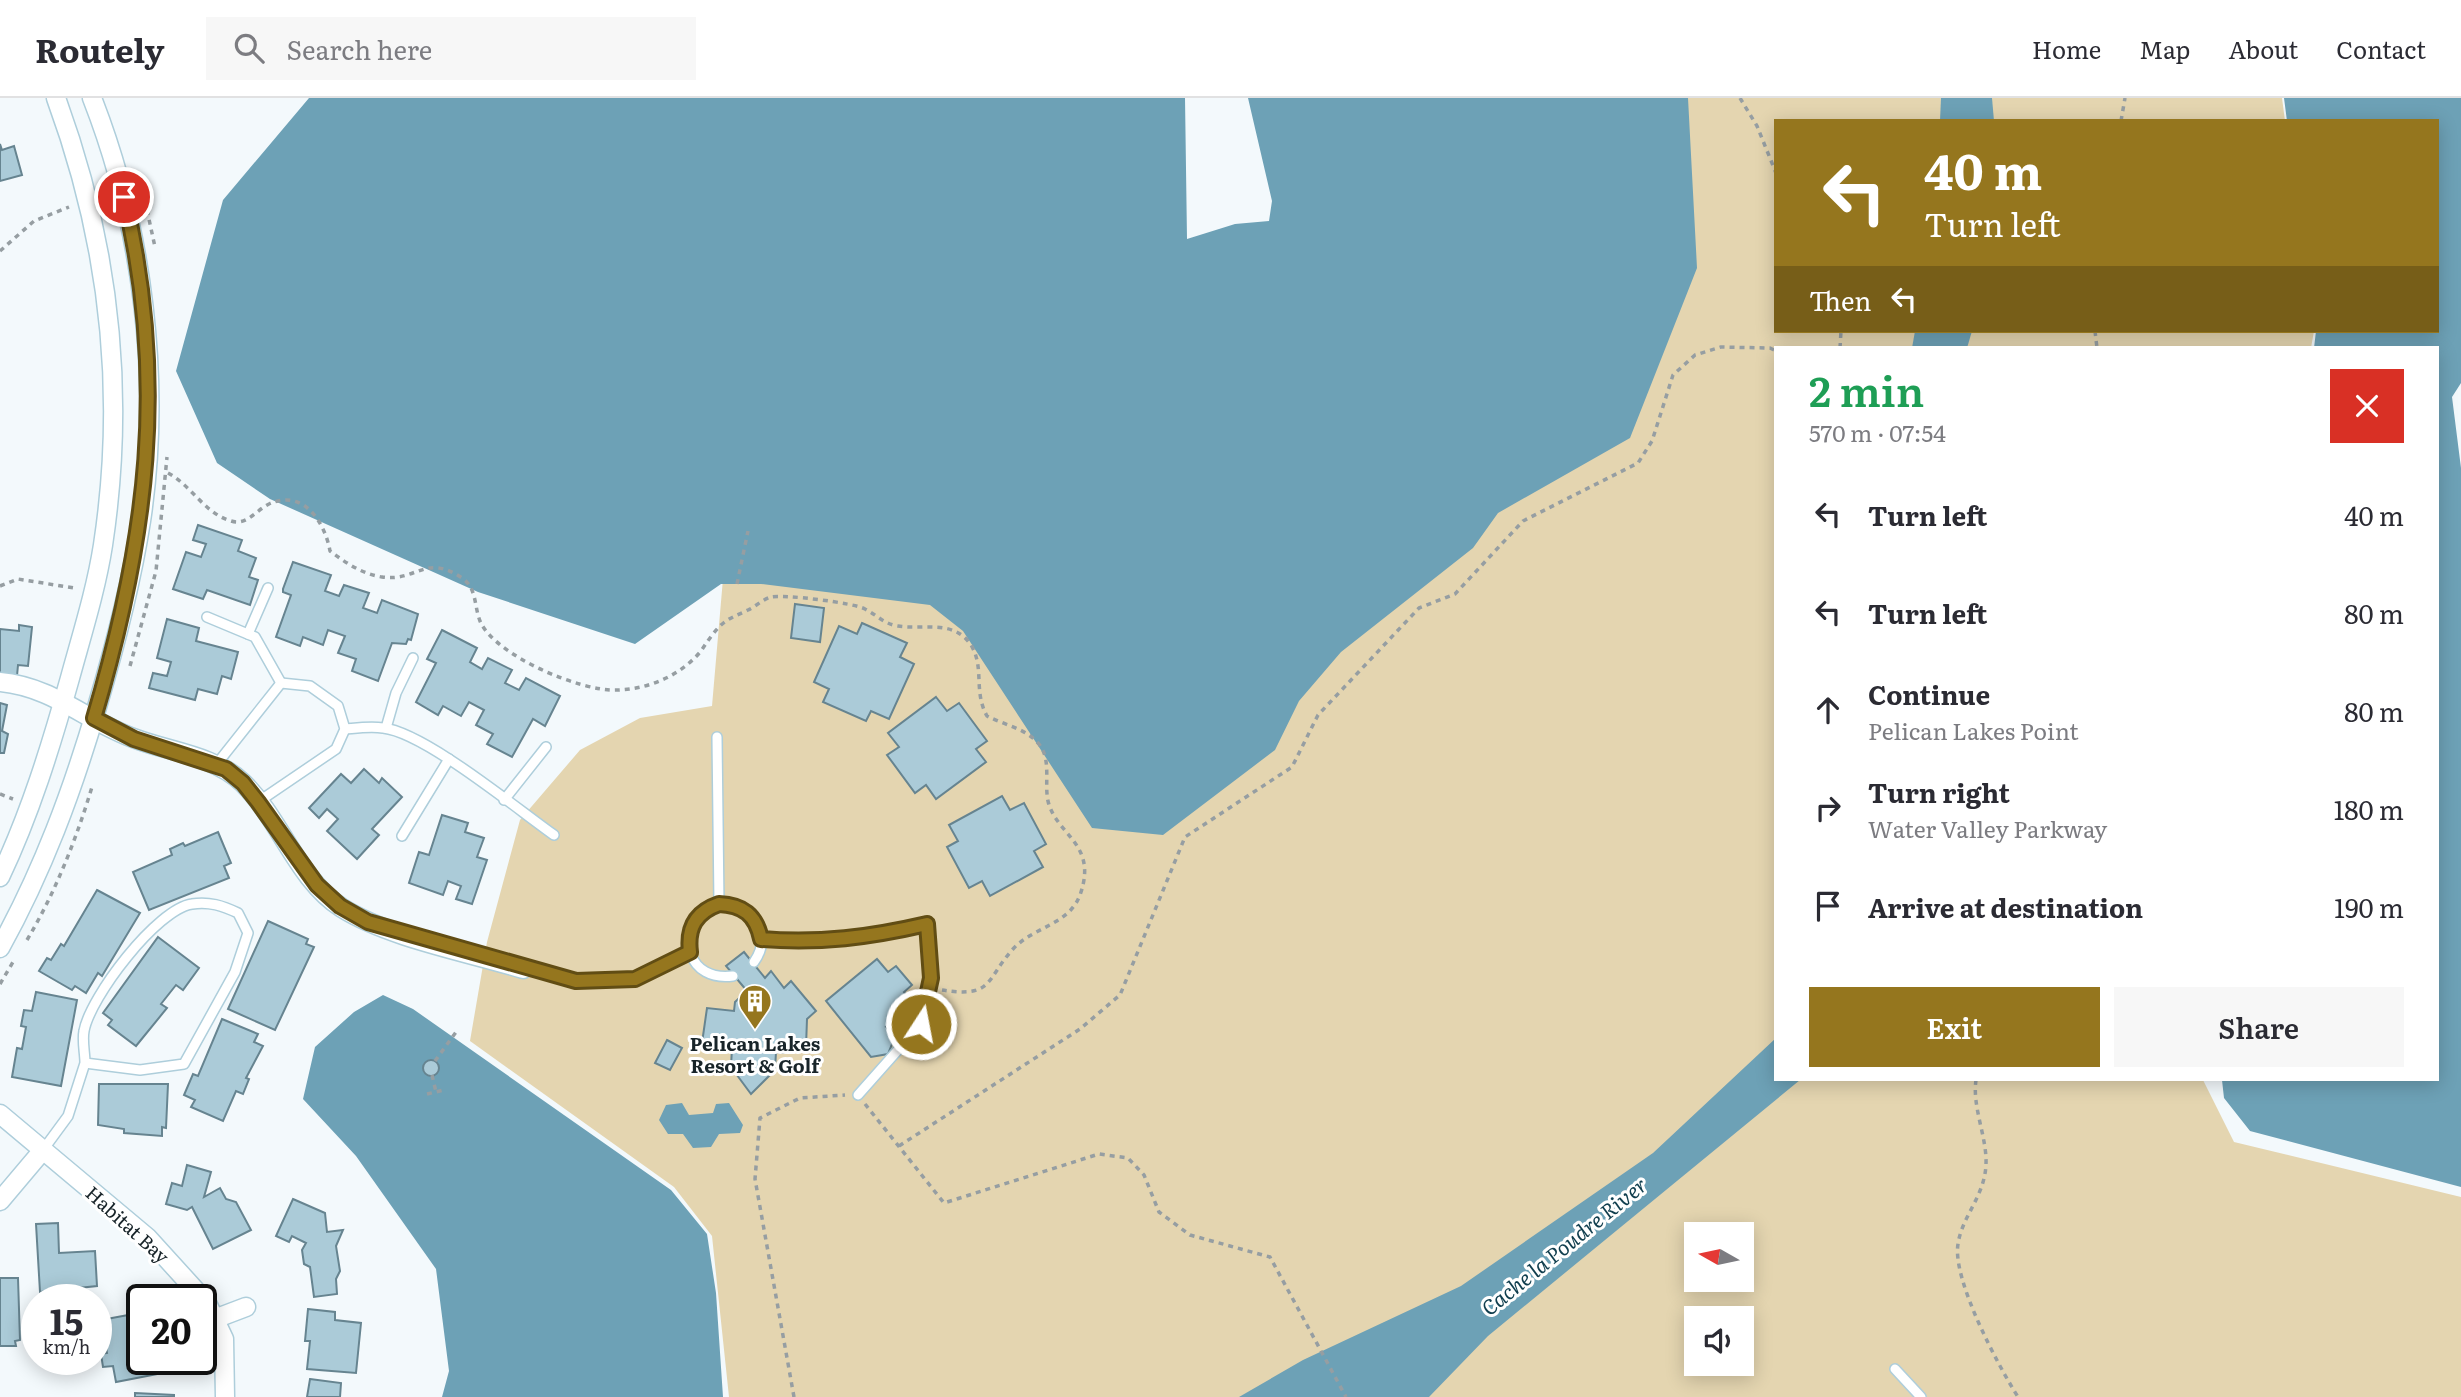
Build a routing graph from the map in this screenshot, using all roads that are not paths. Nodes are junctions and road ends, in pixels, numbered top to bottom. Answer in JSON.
{"nodes":[{"id":1,"x":56,"y":98,"type":"edge"},
{"id":2,"x":92,"y":98,"type":"edge"},
{"id":3,"x":268,"y":588,"type":"dead end"},
{"id":4,"x":207,"y":617,"type":"dead end"},
{"id":5,"x":248,"y":634,"type":"junction"},
{"id":6,"x":413,"y":658,"type":"dead end"},
{"id":7,"x":0,"y":682,"type":"edge"},
{"id":8,"x":281,"y":682,"type":"junction"},
{"id":9,"x":64,"y":701,"type":"junction"},
{"id":10,"x":94,"y":718,"type":"junction"},
{"id":11,"x":386,"y":728,"type":"junction"},
{"id":12,"x":345,"y":729,"type":"junction"},
{"id":13,"x":718,"y":737,"type":"dead end"},
{"id":14,"x":546,"y":747,"type":"dead end"},
{"id":15,"x":449,"y":759,"type":"junction"},
{"id":16,"x":216,"y":765,"type":"junction"},
{"id":17,"x":504,"y":800,"type":"junction"},
{"id":18,"x":258,"y":802,"type":"junction"},
{"id":19,"x":554,"y":835,"type":"dead end"},
{"id":20,"x":402,"y":836,"type":"dead end"},
{"id":21,"x":0,"y":877,"type":"edge"},
{"id":22,"x":719,"y":904,"type":"junction"},
{"id":23,"x":761,"y":939,"type":"junction"},
{"id":24,"x":0,"y":948,"type":"edge"},
{"id":25,"x":690,"y":952,"type":"junction"},
{"id":26,"x":754,"y":962,"type":"dead end"},
{"id":27,"x":523,"y":969,"type":"joint"},
{"id":28,"x":733,"y":976,"type":"dead end"},
{"id":29,"x":85,"y":1063,"type":"junction"},
{"id":30,"x":858,"y":1095,"type":"road end"},
{"id":31,"x":0,"y":1114,"type":"edge"},
{"id":32,"x":43,"y":1150,"type":"junction"},
{"id":33,"x":0,"y":1201,"type":"edge"},
{"id":34,"x":188,"y":1284,"type":"edge"},
{"id":35,"x":246,"y":1307,"type":"dead end"},
{"id":36,"x":217,"y":1318,"type":"joint"},
{"id":37,"x":1895,"y":1369,"type":"dead end"},
{"id":38,"x":225,"y":1397,"type":"edge"},
{"id":39,"x":1922,"y":1397,"type":"edge"}],
"edges":[{"from":1,"to":9,"type":"street"},
{"from":2,"to":10,"type":"street"},
{"from":3,"to":5,"type":"lane"},
{"from":4,"to":5,"type":"lane"},
{"from":5,"to":8,"type":"lane"},
{"from":6,"to":11,"type":"lane"},
{"from":7,"to":9,"type":"street"},
{"from":8,"to":12,"type":"lane"},
{"from":8,"to":16,"type":"lane"},
{"from":9,"to":10,"type":"street"},
{"from":9,"to":21,"type":"street"},
{"from":10,"to":16,"type":"street"},
{"from":10,"to":24,"type":"street"},
{"from":11,"to":12,"type":"lane"},
{"from":11,"to":15,"type":"lane"},
{"from":12,"to":18,"type":"lane"},
{"from":13,"to":22,"type":"lane"},
{"from":14,"to":17,"type":"lane"},
{"from":15,"to":17,"type":"lane"},
{"from":15,"to":20,"type":"lane"},
{"from":16,"to":18,"type":"street"},
{"from":17,"to":19,"type":"lane"},
{"from":18,"to":27,"type":"street"},
{"from":22,"to":23,"type":"lane"},
{"from":22,"to":25,"type":"lane"},
{"from":23,"to":26,"type":"lane"},
{"from":23,"to":30,"type":"lane"},
{"from":25,"to":27,"type":"lane"},
{"from":25,"to":28,"type":"lane"},
{"from":29,"to":29,"type":"lane"},
{"from":29,"to":32,"type":"lane"},
{"from":31,"to":32,"type":"street","name":"Habitat Bay"},
{"from":32,"to":33,"type":"street"},
{"from":32,"to":34,"type":"street","name":"Habitat Bay"},
{"from":35,"to":36,"type":"street"},
{"from":36,"to":38,"type":"street","name":"Habitat Bay"},
{"from":37,"to":39,"type":"lane"}]}
